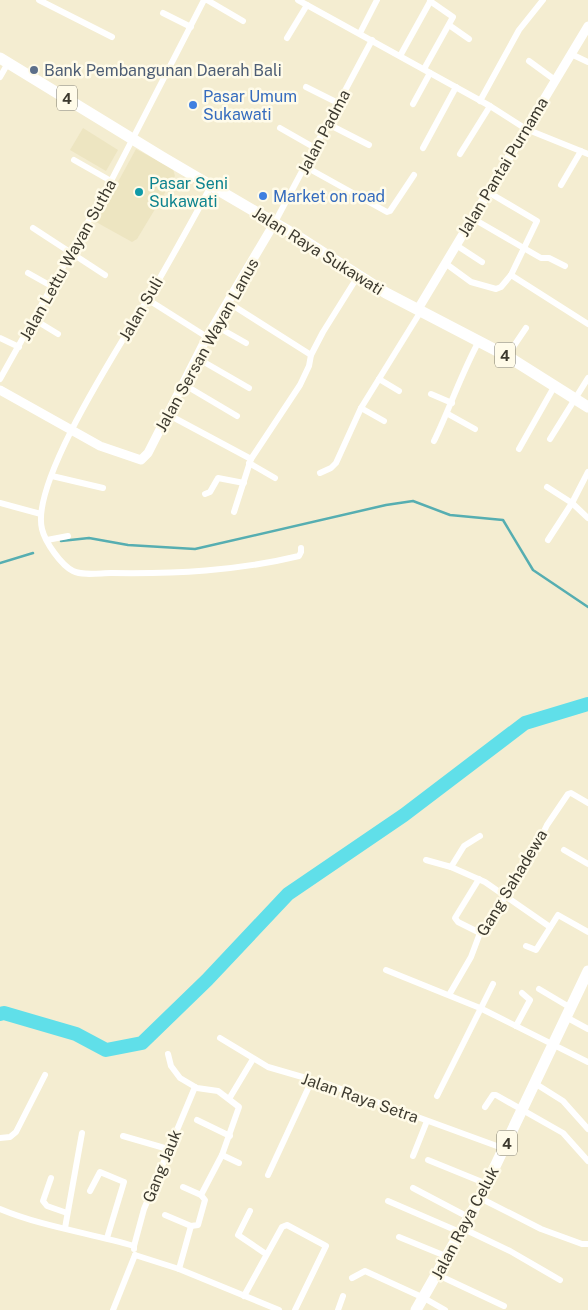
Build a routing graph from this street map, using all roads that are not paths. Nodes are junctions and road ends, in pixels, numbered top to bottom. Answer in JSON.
{"nodes":[{"id":1,"x":40,"y":0,"type":"edge"},
{"id":2,"x":205,"y":0,"type":"edge"},
{"id":3,"x":298,"y":0,"type":"edge"},
{"id":4,"x":377,"y":0,"type":"edge"},
{"id":5,"x":431,"y":0,"type":"edge"},
{"id":6,"x":542,"y":0,"type":"edge"},
{"id":7,"x":306,"y":5,"type":"junction"},
{"id":8,"x":164,"y":13,"type":"dead end"},
{"id":9,"x":243,"y":21,"type":"dead end"},
{"id":10,"x":449,"y":25,"type":"junction"},
{"id":11,"x":191,"y":27,"type":"junction"},
{"id":12,"x":587,"y":30,"type":"edge"},
{"id":13,"x":360,"y":33,"type":"junction"},
{"id":14,"x":112,"y":37,"type":"dead end"},
{"id":15,"x":287,"y":38,"type":"dead end"},
{"id":16,"x":469,"y":39,"type":"dead end"},
{"id":17,"x":372,"y":40,"type":"junction"},
{"id":18,"x":571,"y":54,"type":"junction"},
{"id":19,"x":400,"y":56,"type":"junction"},
{"id":20,"x":4,"y":61,"type":"edge"},
{"id":21,"x":529,"y":61,"type":"dead end"},
{"id":22,"x":588,"y":62,"type":"edge"},
{"id":23,"x":427,"y":71,"type":"junction"},
{"id":24,"x":0,"y":77,"type":"edge"},
{"id":25,"x":555,"y":80,"type":"junction"},
{"id":26,"x":306,"y":87,"type":"dead end"},
{"id":27,"x":456,"y":87,"type":"junction"},
{"id":28,"x":480,"y":101,"type":"junction"},
{"id":29,"x":340,"y":104,"type":"junction"},
{"id":30,"x":413,"y":104,"type":"dead end"},
{"id":31,"x":490,"y":106,"type":"junction"},
{"id":32,"x":328,"y":124,"type":"junction"},
{"id":33,"x":280,"y":128,"type":"dead end"},
{"id":34,"x":526,"y":128,"type":"junction"},
{"id":35,"x":133,"y":139,"type":"junction"},
{"id":36,"x":369,"y":146,"type":"dead end"},
{"id":37,"x":315,"y":148,"type":"junction"},
{"id":38,"x":423,"y":148,"type":"dead end"},
{"id":39,"x":581,"y":151,"type":"junction"},
{"id":40,"x":460,"y":154,"type":"dead end"},
{"id":41,"x":588,"y":154,"type":"edge"},
{"id":42,"x":74,"y":160,"type":"dead end"},
{"id":43,"x":306,"y":167,"type":"junction"},
{"id":44,"x":414,"y":174,"type":"dead end"},
{"id":45,"x":111,"y":181,"type":"junction"},
{"id":46,"x":561,"y":185,"type":"dead end"},
{"id":47,"x":211,"y":186,"type":"junction"},
{"id":48,"x":488,"y":192,"type":"junction"},
{"id":49,"x":472,"y":218,"type":"junction"},
{"id":50,"x":275,"y":222,"type":"junction"},
{"id":51,"x":33,"y":228,"type":"dead end"},
{"id":52,"x":456,"y":245,"type":"junction"},
{"id":53,"x":525,"y":249,"type":"junction"},
{"id":54,"x":70,"y":253,"type":"junction"},
{"id":55,"x":482,"y":262,"type":"dead end"},
{"id":56,"x":445,"y":264,"type":"junction"},
{"id":57,"x":566,"y":266,"type":"dead end"},
{"id":58,"x":28,"y":273,"type":"dead end"},
{"id":59,"x":105,"y":275,"type":"dead end"},
{"id":60,"x":511,"y":275,"type":"junction"},
{"id":61,"x":358,"y":276,"type":"junction"},
{"id":62,"x":53,"y":287,"type":"junction"},
{"id":63,"x":147,"y":299,"type":"junction"},
{"id":64,"x":229,"y":303,"type":"junction"},
{"id":65,"x":420,"y":310,"type":"junction"},
{"id":66,"x":35,"y":320,"type":"junction"},
{"id":67,"x":587,"y":321,"type":"edge"},
{"id":68,"x":216,"y":326,"type":"junction"},
{"id":69,"x":526,"y":328,"type":"dead end"},
{"id":70,"x":58,"y":334,"type":"dead end"},
{"id":71,"x":207,"y":337,"type":"junction"},
{"id":72,"x":0,"y":338,"type":"edge"},
{"id":73,"x":479,"y":341,"type":"junction"},
{"id":74,"x":246,"y":343,"type":"dead end"},
{"id":75,"x":19,"y":348,"type":"junction"},
{"id":76,"x":311,"y":355,"type":"junction"},
{"id":77,"x":507,"y":356,"type":"junction"},
{"id":78,"x":197,"y":358,"type":"junction"},
{"id":79,"x":588,"y":378,"type":"edge"},
{"id":80,"x":0,"y":379,"type":"edge"},
{"id":81,"x":379,"y":379,"type":"junction"},
{"id":82,"x":183,"y":384,"type":"junction"},
{"id":83,"x":554,"y":387,"type":"junction"},
{"id":84,"x":249,"y":388,"type":"dead end"},
{"id":85,"x":0,"y":391,"type":"edge"},
{"id":86,"x":399,"y":391,"type":"dead end"},
{"id":87,"x":431,"y":394,"type":"dead end"},
{"id":88,"x":575,"y":399,"type":"junction"},
{"id":89,"x":452,"y":403,"type":"junction"},
{"id":90,"x":588,"y":407,"type":"edge"},
{"id":91,"x":361,"y":408,"type":"junction"},
{"id":92,"x":167,"y":414,"type":"junction"},
{"id":93,"x":448,"y":414,"type":"junction"},
{"id":94,"x":237,"y":416,"type":"dead end"},
{"id":95,"x":384,"y":421,"type":"dead end"},
{"id":96,"x":475,"y":429,"type":"dead end"},
{"id":97,"x":70,"y":431,"type":"junction"},
{"id":98,"x":550,"y":439,"type":"dead end"},
{"id":99,"x":434,"y":441,"type":"dead end"},
{"id":100,"x":519,"y":448,"type":"dead end"},
{"id":101,"x":250,"y":461,"type":"junction"},
{"id":102,"x":588,"y":472,"type":"edge"},
{"id":103,"x":320,"y":473,"type":"dead end"},
{"id":104,"x":52,"y":476,"type":"junction"},
{"id":105,"x":275,"y":478,"type":"dead end"},
{"id":106,"x":244,"y":483,"type":"junction"},
{"id":107,"x":547,"y":487,"type":"dead end"},
{"id":108,"x":103,"y":488,"type":"dead end"},
{"id":109,"x":205,"y":494,"type":"dead end"},
{"id":110,"x":573,"y":500,"type":"junction"},
{"id":111,"x":0,"y":503,"type":"edge"},
{"id":112,"x":234,"y":512,"type":"dead end"},
{"id":113,"x":41,"y":514,"type":"junction"},
{"id":114,"x":588,"y":518,"type":"edge"},
{"id":115,"x":68,"y":536,"type":"dead end"},
{"id":116,"x":47,"y":540,"type":"junction"},
{"id":117,"x":548,"y":540,"type":"dead end"},
{"id":118,"x":301,"y":548,"type":"dead end"},
{"id":119,"x":588,"y":803,"type":"edge"},
{"id":120,"x":480,"y":836,"type":"dead end"},
{"id":121,"x":564,"y":850,"type":"dead end"},
{"id":122,"x":426,"y":860,"type":"dead end"},
{"id":123,"x":588,"y":864,"type":"edge"},
{"id":124,"x":451,"y":867,"type":"junction"},
{"id":125,"x":478,"y":879,"type":"junction"},
{"id":126,"x":506,"y":896,"type":"junction"},
{"id":127,"x":550,"y":927,"type":"junction"},
{"id":128,"x":588,"y":932,"type":"edge"},
{"id":129,"x":480,"y":933,"type":"junction"},
{"id":130,"x":526,"y":946,"type":"dead end"},
{"id":131,"x":386,"y":970,"type":"dead end"},
{"id":132,"x":588,"y":971,"type":"edge"},
{"id":133,"x":492,"y":984,"type":"dead end"},
{"id":134,"x":539,"y":989,"type":"dead end"},
{"id":135,"x":522,"y":993,"type":"dead end"},
{"id":136,"x":449,"y":995,"type":"junction"},
{"id":137,"x":480,"y":1008,"type":"junction"},
{"id":138,"x":568,"y":1012,"type":"junction"},
{"id":139,"x":516,"y":1026,"type":"junction"},
{"id":140,"x":588,"y":1029,"type":"edge"},
{"id":141,"x":220,"y":1038,"type":"dead end"},
{"id":142,"x":554,"y":1045,"type":"junction"},
{"id":143,"x":168,"y":1054,"type":"dead end"},
{"id":144,"x":253,"y":1059,"type":"junction"},
{"id":145,"x":588,"y":1062,"type":"edge"},
{"id":146,"x":45,"y":1075,"type":"dead end"},
{"id":147,"x":312,"y":1080,"type":"junction"},
{"id":148,"x":536,"y":1084,"type":"junction"},
{"id":149,"x":194,"y":1087,"type":"junction"},
{"id":150,"x":437,"y":1096,"type":"dead end"},
{"id":151,"x":230,"y":1099,"type":"junction"},
{"id":152,"x":485,"y":1107,"type":"dead end"},
{"id":153,"x":523,"y":1109,"type":"junction"},
{"id":154,"x":197,"y":1120,"type":"dead end"},
{"id":155,"x":427,"y":1121,"type":"junction"},
{"id":156,"x":588,"y":1129,"type":"edge"},
{"id":157,"x":82,"y":1133,"type":"dead end"},
{"id":158,"x":123,"y":1136,"type":"dead end"},
{"id":159,"x":230,"y":1136,"type":"junction"},
{"id":160,"x":0,"y":1138,"type":"edge"},
{"id":161,"x":168,"y":1149,"type":"junction"},
{"id":162,"x":505,"y":1149,"type":"junction"},
{"id":163,"x":222,"y":1155,"type":"junction"},
{"id":164,"x":413,"y":1156,"type":"dead end"},
{"id":165,"x":428,"y":1160,"type":"dead end"},
{"id":166,"x":588,"y":1161,"type":"edge"},
{"id":167,"x":239,"y":1163,"type":"dead end"},
{"id":168,"x":268,"y":1175,"type":"dead end"},
{"id":169,"x":51,"y":1178,"type":"dead end"},
{"id":170,"x":487,"y":1184,"type":"junction"},
{"id":171,"x":184,"y":1188,"type":"dead end"},
{"id":172,"x":413,"y":1188,"type":"dead end"},
{"id":173,"x":90,"y":1192,"type":"dead end"},
{"id":174,"x":201,"y":1195,"type":"junction"},
{"id":175,"x":480,"y":1198,"type":"junction"},
{"id":176,"x":388,"y":1201,"type":"dead end"},
{"id":177,"x":0,"y":1209,"type":"edge"},
{"id":178,"x":250,"y":1211,"type":"dead end"},
{"id":179,"x":67,"y":1214,"type":"junction"},
{"id":180,"x":165,"y":1215,"type":"dead end"},
{"id":181,"x":470,"y":1218,"type":"junction"},
{"id":182,"x":191,"y":1226,"type":"junction"},
{"id":183,"x":65,"y":1228,"type":"junction"},
{"id":184,"x":463,"y":1231,"type":"junction"},
{"id":185,"x":399,"y":1237,"type":"dead end"},
{"id":186,"x":107,"y":1238,"type":"junction"},
{"id":187,"x":588,"y":1244,"type":"edge"},
{"id":188,"x":134,"y":1246,"type":"junction"},
{"id":189,"x":266,"y":1254,"type":"junction"},
{"id":190,"x":136,"y":1255,"type":"junction"},
{"id":191,"x":448,"y":1257,"type":"junction"},
{"id":192,"x":179,"y":1269,"type":"junction"},
{"id":193,"x":438,"y":1275,"type":"junction"},
{"id":194,"x":352,"y":1278,"type":"dead end"},
{"id":195,"x":560,"y":1280,"type":"dead end"},
{"id":196,"x":244,"y":1296,"type":"junction"},
{"id":197,"x":343,"y":1296,"type":"dead end"},
{"id":198,"x":424,"y":1298,"type":"junction"},
{"id":199,"x":504,"y":1306,"type":"dead end"},
{"id":200,"x":113,"y":1310,"type":"edge"},
{"id":201,"x":279,"y":1310,"type":"edge"},
{"id":202,"x":295,"y":1310,"type":"edge"},
{"id":203,"x":338,"y":1310,"type":"edge"},
{"id":204,"x":416,"y":1310,"type":"edge"},
{"id":205,"x":445,"y":1310,"type":"edge"}],
"edges":[{"from":1,"to":14,"type":"street"},
{"from":2,"to":9,"type":"street"},
{"from":2,"to":11,"type":"street","name":"Jalan Lettu Wayan Sutha"},
{"from":3,"to":7,"type":"street"},
{"from":4,"to":13,"type":"street"},
{"from":5,"to":10,"type":"street"},
{"from":5,"to":19,"type":"street"},
{"from":6,"to":28,"type":"street"},
{"from":7,"to":13,"type":"street"},
{"from":7,"to":15,"type":"street"},
{"from":8,"to":11,"type":"street"},
{"from":10,"to":16,"type":"street"},
{"from":10,"to":23,"type":"street"},
{"from":11,"to":35,"type":"street","name":"Jalan Lettu Wayan Sutha"},
{"from":12,"to":18,"type":"street","name":"Jalan Pantai Purnama"},
{"from":13,"to":17,"type":"street"},
{"from":17,"to":19,"type":"street"},
{"from":17,"to":29,"type":"street","name":"Jalan Padma"},
{"from":18,"to":22,"type":"street"},
{"from":18,"to":25,"type":"street","name":"Jalan Pantai Purnama"},
{"from":19,"to":23,"type":"street"},
{"from":20,"to":24,"type":"street"},
{"from":20,"to":35,"type":"highway","name":"Jalan Raya Sukawati","number":"4"},
{"from":21,"to":25,"type":"street"},
{"from":23,"to":27,"type":"street"},
{"from":23,"to":30,"type":"street"},
{"from":25,"to":34,"type":"street","name":"Jalan Pantai Purnama"},
{"from":26,"to":29,"type":"street"},
{"from":27,"to":28,"type":"street"},
{"from":27,"to":38,"type":"street"},
{"from":28,"to":31,"type":"street"},
{"from":29,"to":32,"type":"street","name":"Jalan Padma"},
{"from":31,"to":34,"type":"street"},
{"from":31,"to":40,"type":"street"},
{"from":32,"to":36,"type":"street"},
{"from":32,"to":37,"type":"street","name":"Jalan Padma"},
{"from":33,"to":37,"type":"street"},
{"from":34,"to":39,"type":"street"},
{"from":34,"to":48,"type":"street","name":"Jalan Pantai Purnama"},
{"from":35,"to":45,"type":"street","name":"Jalan Lettu Wayan Sutha"},
{"from":35,"to":47,"type":"highway","name":"Jalan Raya Sukawati","number":"4"},
{"from":37,"to":43,"type":"street","name":"Jalan Padma"},
{"from":39,"to":41,"type":"street"},
{"from":39,"to":46,"type":"street"},
{"from":42,"to":45,"type":"street"},
{"from":43,"to":44,"type":"street"},
{"from":43,"to":50,"type":"street","name":"Jalan Padma"},
{"from":45,"to":54,"type":"street","name":"Jalan Lettu Wayan Sutha"},
{"from":47,"to":50,"type":"highway","name":"Jalan Raya Sukawati","number":"4"},
{"from":47,"to":63,"type":"street","name":"Jalan Suli"},
{"from":48,"to":49,"type":"street","name":"Jalan Pantai Purnama"},
{"from":48,"to":53,"type":"street"},
{"from":49,"to":52,"type":"street","name":"Jalan Pantai Purnama"},
{"from":49,"to":53,"type":"street"},
{"from":50,"to":61,"type":"highway","name":"Jalan Raya Sukawati","number":"4"},
{"from":50,"to":64,"type":"street","name":"Jalan Sersan Wayan Lanus"},
{"from":51,"to":54,"type":"street"},
{"from":52,"to":55,"type":"street"},
{"from":52,"to":56,"type":"street","name":"Jalan Pantai Purnama"},
{"from":53,"to":57,"type":"street"},
{"from":53,"to":60,"type":"street"},
{"from":54,"to":59,"type":"street"},
{"from":54,"to":62,"type":"street","name":"Jalan Lettu Wayan Sutha"},
{"from":56,"to":60,"type":"street"},
{"from":56,"to":65,"type":"street","name":"Jalan Pantai Purnama"},
{"from":58,"to":62,"type":"street"},
{"from":60,"to":67,"type":"street"},
{"from":61,"to":65,"type":"highway","name":"Jalan Raya Sukawati","number":"4"},
{"from":61,"to":76,"type":"street"},
{"from":62,"to":66,"type":"street","name":"Jalan Lettu Wayan Sutha"},
{"from":63,"to":71,"type":"street"},
{"from":63,"to":97,"type":"street","name":"Jalan Suli"},
{"from":64,"to":68,"type":"street","name":"Jalan Sersan Wayan Lanus"},
{"from":64,"to":76,"type":"street"},
{"from":65,"to":73,"type":"highway","name":"Jalan Raya Sukawati","number":"4"},
{"from":65,"to":81,"type":"street"},
{"from":66,"to":70,"type":"street"},
{"from":66,"to":75,"type":"street","name":"Jalan Lettu Wayan Sutha"},
{"from":68,"to":71,"type":"street","name":"Jalan Sersan Wayan Lanus"},
{"from":68,"to":74,"type":"street"},
{"from":69,"to":77,"type":"street"},
{"from":71,"to":78,"type":"street","name":"Jalan Sersan Wayan Lanus"},
{"from":72,"to":75,"type":"street"},
{"from":73,"to":77,"type":"highway","name":"Jalan Raya Sukawati","number":"4"},
{"from":73,"to":89,"type":"street"},
{"from":75,"to":80,"type":"street","name":"Jalan Lettu Wayan Sutha"},
{"from":76,"to":101,"type":"street"},
{"from":77,"to":83,"type":"highway","name":"Jalan Raya Sukawati","number":"4"},
{"from":78,"to":82,"type":"street","name":"Jalan Sersan Wayan Lanus"},
{"from":78,"to":84,"type":"street"},
{"from":79,"to":88,"type":"street"},
{"from":81,"to":86,"type":"street"},
{"from":81,"to":91,"type":"street"},
{"from":82,"to":92,"type":"street","name":"Jalan Sersan Wayan Lanus"},
{"from":82,"to":94,"type":"street"},
{"from":83,"to":88,"type":"highway","name":"Jalan Raya Sukawati","number":"4"},
{"from":83,"to":100,"type":"street"},
{"from":85,"to":97,"type":"street","name":"Jalan Sersan Wayan Lanus"},
{"from":87,"to":89,"type":"street"},
{"from":88,"to":90,"type":"highway","name":"Jalan Raya Sukawati","number":"4"},
{"from":88,"to":98,"type":"street"},
{"from":89,"to":93,"type":"street"},
{"from":91,"to":95,"type":"street"},
{"from":91,"to":103,"type":"street"},
{"from":92,"to":97,"type":"street","name":"Jalan Sersan Wayan Lanus"},
{"from":92,"to":101,"type":"street"},
{"from":93,"to":96,"type":"street"},
{"from":93,"to":99,"type":"street"},
{"from":97,"to":104,"type":"street","name":"Jalan Suli"},
{"from":101,"to":105,"type":"street"},
{"from":101,"to":106,"type":"street"},
{"from":102,"to":110,"type":"street"},
{"from":104,"to":108,"type":"street"},
{"from":104,"to":113,"type":"street","name":"Jalan Suli"},
{"from":106,"to":109,"type":"street"},
{"from":106,"to":112,"type":"street"},
{"from":107,"to":110,"type":"street"},
{"from":110,"to":114,"type":"street"},
{"from":110,"to":117,"type":"street"},
{"from":111,"to":113,"type":"street"},
{"from":113,"to":116,"type":"street"},
{"from":115,"to":116,"type":"street"},
{"from":116,"to":118,"type":"street"},
{"from":119,"to":126,"type":"street","name":"Gang Sahadewa"},
{"from":120,"to":124,"type":"street"},
{"from":121,"to":123,"type":"street"},
{"from":122,"to":124,"type":"street"},
{"from":124,"to":125,"type":"street"},
{"from":125,"to":126,"type":"street"},
{"from":125,"to":129,"type":"street"},
{"from":126,"to":127,"type":"street"},
{"from":126,"to":129,"type":"street","name":"Gang Sahadewa"},
{"from":127,"to":128,"type":"street"},
{"from":127,"to":130,"type":"street"},
{"from":129,"to":136,"type":"street","name":"Gang Sahadewa"},
{"from":131,"to":136,"type":"street"},
{"from":132,"to":138,"type":"highway","name":"Jalan Raya Celuk","number":"4"},
{"from":133,"to":137,"type":"street"},
{"from":134,"to":138,"type":"street"},
{"from":135,"to":139,"type":"street"},
{"from":136,"to":137,"type":"street"},
{"from":137,"to":139,"type":"street"},
{"from":137,"to":150,"type":"street"},
{"from":138,"to":140,"type":"street"},
{"from":138,"to":142,"type":"highway","name":"Jalan Raya Celuk","number":"4"},
{"from":139,"to":142,"type":"street"},
{"from":141,"to":144,"type":"street","name":"Jalan Raya Setra"},
{"from":142,"to":145,"type":"street"},
{"from":142,"to":148,"type":"highway","name":"Jalan Raya Celuk","number":"4"},
{"from":143,"to":149,"type":"street"},
{"from":144,"to":147,"type":"street","name":"Jalan Raya Setra"},
{"from":144,"to":151,"type":"street"},
{"from":146,"to":160,"type":"street"},
{"from":147,"to":155,"type":"street","name":"Jalan Raya Setra"},
{"from":147,"to":168,"type":"street"},
{"from":148,"to":153,"type":"highway","name":"Jalan Raya Celuk","number":"4"},
{"from":148,"to":156,"type":"street"},
{"from":149,"to":151,"type":"street"},
{"from":149,"to":161,"type":"street","name":"Gang Jauk"},
{"from":151,"to":159,"type":"street"},
{"from":152,"to":153,"type":"street"},
{"from":153,"to":162,"type":"highway","name":"Jalan Raya Celuk","number":"4"},
{"from":153,"to":166,"type":"street"},
{"from":154,"to":159,"type":"street"},
{"from":155,"to":162,"type":"street","name":"Jalan Raya Setra"},
{"from":155,"to":164,"type":"street"},
{"from":157,"to":179,"type":"street"},
{"from":158,"to":161,"type":"street"},
{"from":159,"to":163,"type":"street"},
{"from":161,"to":188,"type":"street","name":"Gang Jauk"},
{"from":162,"to":170,"type":"highway","name":"Jalan Raya Celuk","number":"4"},
{"from":163,"to":167,"type":"street"},
{"from":163,"to":174,"type":"street"},
{"from":165,"to":170,"type":"street"},
{"from":169,"to":179,"type":"street"},
{"from":170,"to":175,"type":"highway","name":"Jalan Raya Celuk","number":"4"},
{"from":171,"to":174,"type":"street"},
{"from":172,"to":181,"type":"street"},
{"from":173,"to":186,"type":"street"},
{"from":174,"to":182,"type":"street"},
{"from":175,"to":181,"type":"highway","name":"Jalan Raya Celuk","number":"4"},
{"from":175,"to":187,"type":"street"},
{"from":176,"to":184,"type":"street"},
{"from":177,"to":183,"type":"street"},
{"from":178,"to":189,"type":"street"},
{"from":179,"to":183,"type":"street"},
{"from":180,"to":182,"type":"street"},
{"from":181,"to":184,"type":"highway","name":"Jalan Raya Celuk","number":"4"},
{"from":182,"to":192,"type":"street"},
{"from":183,"to":186,"type":"street"},
{"from":184,"to":191,"type":"highway","name":"Jalan Raya Celuk","number":"4"},
{"from":184,"to":195,"type":"street"},
{"from":185,"to":191,"type":"street"},
{"from":186,"to":188,"type":"street"},
{"from":188,"to":190,"type":"street"},
{"from":189,"to":196,"type":"street"},
{"from":189,"to":202,"type":"street"},
{"from":190,"to":192,"type":"street"},
{"from":190,"to":200,"type":"street"},
{"from":191,"to":193,"type":"highway","name":"Jalan Raya Celuk","number":"4"},
{"from":192,"to":196,"type":"street"},
{"from":193,"to":198,"type":"highway","name":"Jalan Raya Celuk","number":"4"},
{"from":193,"to":199,"type":"street"},
{"from":194,"to":198,"type":"street"},
{"from":196,"to":201,"type":"street"},
{"from":197,"to":203,"type":"street"},
{"from":198,"to":204,"type":"highway","name":"Jalan Raya Celuk","number":"4"},
{"from":198,"to":205,"type":"street"}]}
